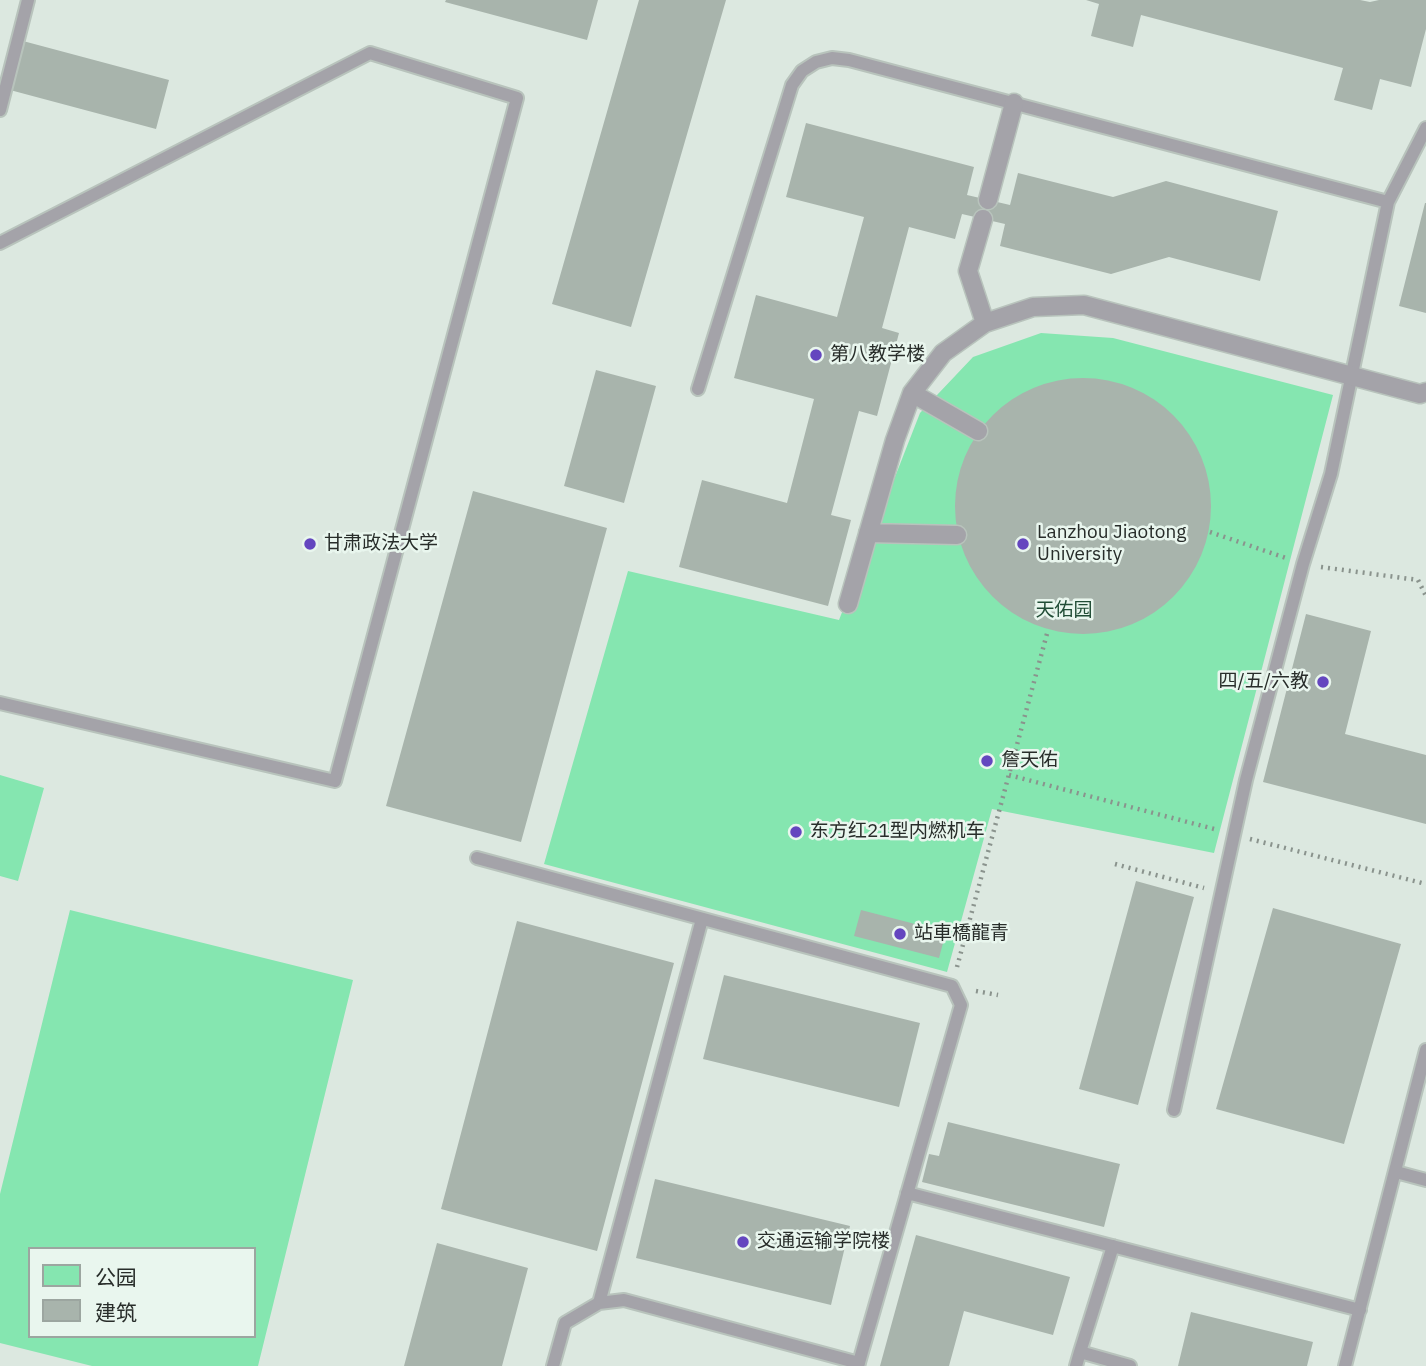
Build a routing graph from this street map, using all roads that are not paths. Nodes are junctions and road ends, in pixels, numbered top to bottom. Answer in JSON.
{"nodes":[{"id":1,"x":28,"y":0,"type":"edge"},
{"id":2,"x":1014,"y":103,"type":"junction"},
{"id":3,"x":0,"y":110,"type":"edge"},
{"id":4,"x":1426,"y":128,"type":"edge"},
{"id":5,"x":988,"y":200,"type":"dead end"},
{"id":6,"x":1388,"y":202,"type":"junction"},
{"id":7,"x":983,"y":219,"type":"dead end"},
{"id":8,"x":0,"y":243,"type":"edge"},
{"id":9,"x":985,"y":323,"type":"junction"},
{"id":10,"x":1352,"y":375,"type":"junction"},
{"id":11,"x":698,"y":389,"type":"dead end"},
{"id":12,"x":1426,"y":392,"type":"edge"},
{"id":13,"x":912,"y":393,"type":"junction"},
{"id":14,"x":978,"y":431,"type":"dead end"},
{"id":15,"x":868,"y":533,"type":"junction"},
{"id":16,"x":957,"y":535,"type":"dead end"},
{"id":17,"x":848,"y":604,"type":"dead end"},
{"id":18,"x":0,"y":703,"type":"edge"},
{"id":19,"x":477,"y":858,"type":"dead end"},
{"id":20,"x":702,"y":919,"type":"junction"},
{"id":21,"x":1426,"y":1050,"type":"edge"},
{"id":22,"x":1174,"y":1110,"type":"dead end"},
{"id":23,"x":1396,"y":1172,"type":"junction"},
{"id":24,"x":1426,"y":1180,"type":"edge"},
{"id":25,"x":907,"y":1193,"type":"junction"},
{"id":26,"x":1113,"y":1246,"type":"junction"},
{"id":27,"x":599,"y":1303,"type":"junction"},
{"id":28,"x":1360,"y":1310,"type":"junction"},
{"id":29,"x":1080,"y":1352,"type":"junction"},
{"id":30,"x":859,"y":1364,"type":"edge"},
{"id":31,"x":553,"y":1366,"type":"edge"},
{"id":32,"x":1076,"y":1366,"type":"edge"},
{"id":33,"x":1130,"y":1366,"type":"edge"},
{"id":34,"x":1345,"y":1366,"type":"edge"}],
"edges":[{"from":1,"to":3,"type":"lane"},
{"from":2,"to":5,"type":"street"},
{"from":2,"to":6,"type":"lane"},
{"from":2,"to":11,"type":"lane"},
{"from":4,"to":6,"type":"lane"},
{"from":6,"to":10,"type":"lane"},
{"from":7,"to":9,"type":"street"},
{"from":8,"to":18,"type":"lane"},
{"from":9,"to":10,"type":"street"},
{"from":9,"to":13,"type":"street"},
{"from":10,"to":12,"type":"street"},
{"from":10,"to":22,"type":"lane"},
{"from":13,"to":14,"type":"street"},
{"from":13,"to":15,"type":"street"},
{"from":15,"to":16,"type":"street"},
{"from":15,"to":17,"type":"street"},
{"from":19,"to":20,"type":"lane"},
{"from":20,"to":25,"type":"lane"},
{"from":20,"to":27,"type":"lane"},
{"from":21,"to":23,"type":"lane"},
{"from":23,"to":24,"type":"lane"},
{"from":23,"to":28,"type":"lane"},
{"from":25,"to":26,"type":"lane"},
{"from":25,"to":30,"type":"lane"},
{"from":26,"to":28,"type":"lane"},
{"from":26,"to":29,"type":"lane"},
{"from":27,"to":30,"type":"lane"},
{"from":27,"to":31,"type":"lane"},
{"from":28,"to":34,"type":"lane"},
{"from":29,"to":32,"type":"lane"},
{"from":29,"to":33,"type":"lane"}]}
